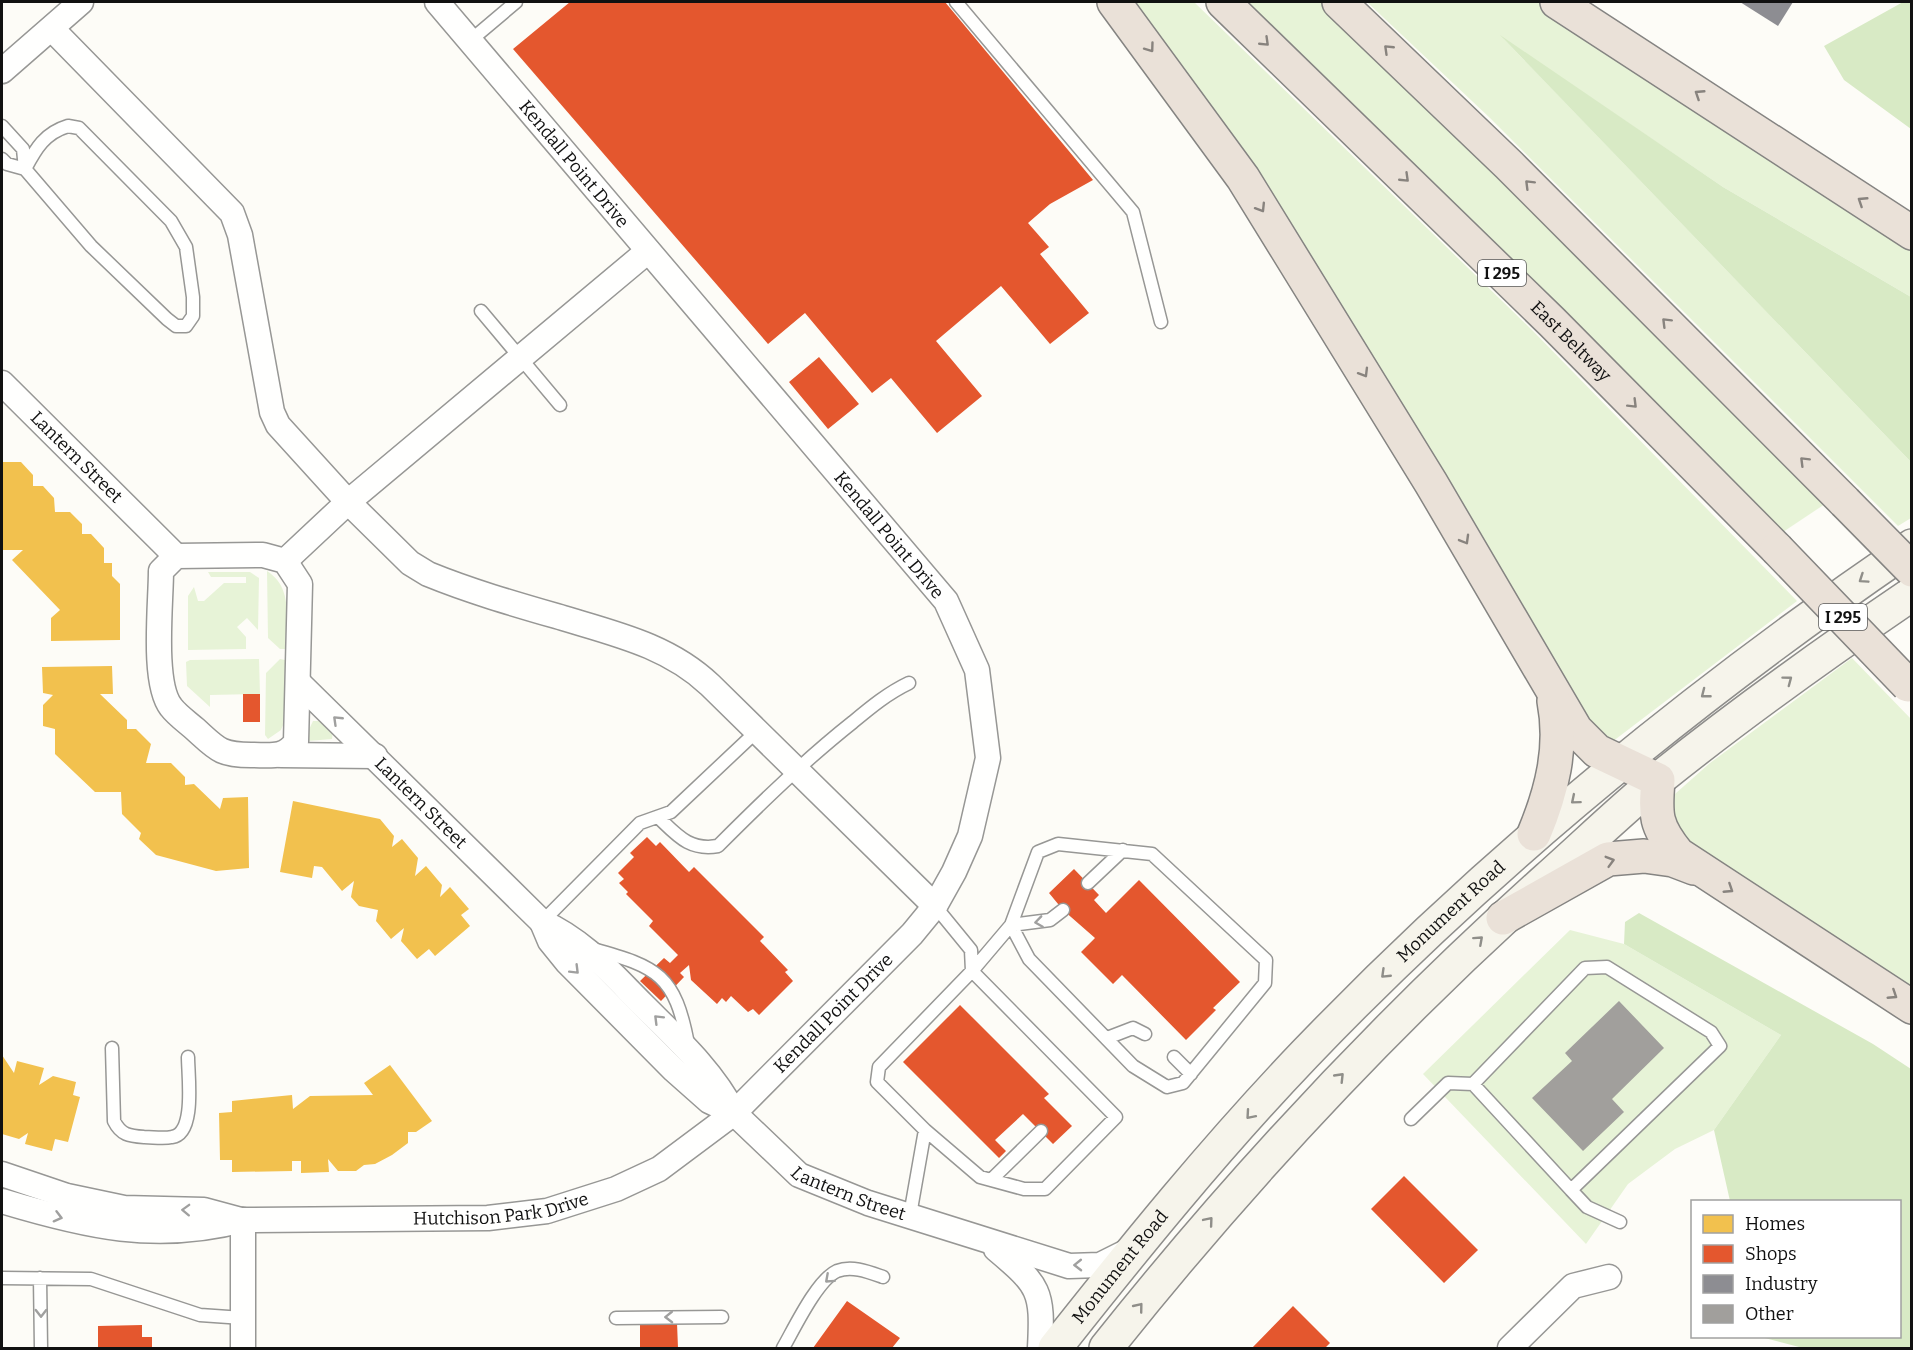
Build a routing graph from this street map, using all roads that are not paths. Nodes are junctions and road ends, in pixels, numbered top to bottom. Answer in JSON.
{"nodes":[{"id":1,"x":81,"y":2,"type":"edge"},
{"id":2,"x":437,"y":2,"type":"edge"},
{"id":3,"x":516,"y":2,"type":"edge"},
{"id":4,"x":956,"y":2,"type":"edge"},
{"id":5,"x":1114,"y":2,"type":"edge"},
{"id":6,"x":1223,"y":2,"type":"edge"},
{"id":7,"x":1339,"y":2,"type":"edge"},
{"id":8,"x":1557,"y":2,"type":"edge"},
{"id":9,"x":52,"y":28,"type":"junction"},
{"id":10,"x":471,"y":40,"type":"junction"},
{"id":11,"x":2,"y":71,"type":"edge"},
{"id":12,"x":2,"y":126,"type":"edge"},
{"id":13,"x":2,"y":159,"type":"edge"},
{"id":14,"x":25,"y":169,"type":"junction"},
{"id":15,"x":1911,"y":233,"type":"edge"},
{"id":16,"x":648,"y":251,"type":"junction"},
{"id":17,"x":481,"y":312,"type":"dead end"},
{"id":18,"x":1161,"y":322,"type":"dead end"},
{"id":19,"x":520,"y":358,"type":"junction"},
{"id":20,"x":2,"y":383,"type":"edge"},
{"id":21,"x":560,"y":405,"type":"dead end"},
{"id":22,"x":348,"y":502,"type":"junction"},
{"id":23,"x":1911,"y":546,"type":"edge"},
{"id":24,"x":176,"y":556,"type":"junction"},
{"id":25,"x":285,"y":561,"type":"junction"},
{"id":26,"x":1911,"y":570,"type":"edge"},
{"id":27,"x":1911,"y":594,"type":"edge"},
{"id":28,"x":299,"y":684,"type":"junction"},
{"id":29,"x":909,"y":684,"type":"dead end"},
{"id":30,"x":1551,"y":687,"type":"junction"},
{"id":31,"x":1910,"y":687,"type":"edge"},
{"id":32,"x":757,"y":731,"type":"junction"},
{"id":33,"x":281,"y":755,"type":"junction"},
{"id":34,"x":375,"y":756,"type":"junction"},
{"id":35,"x":1620,"y":762,"type":"junction"},
{"id":36,"x":795,"y":770,"type":"junction"},
{"id":37,"x":1658,"y":780,"type":"junction"},
{"id":38,"x":658,"y":817,"type":"junction"},
{"id":39,"x":1534,"y":834,"type":"junction"},
{"id":40,"x":1123,"y":850,"type":"junction"},
{"id":41,"x":1701,"y":871,"type":"junction"},
{"id":42,"x":1088,"y":883,"type":"dead end"},
{"id":43,"x":934,"y":906,"type":"junction"},
{"id":44,"x":1063,"y":910,"type":"dead end"},
{"id":45,"x":1503,"y":918,"type":"junction"},
{"id":46,"x":542,"y":922,"type":"junction"},
{"id":47,"x":1011,"y":925,"type":"junction"},
{"id":48,"x":972,"y":971,"type":"junction"},
{"id":49,"x":1911,"y":1007,"type":"edge"},
{"id":50,"x":1145,"y":1034,"type":"dead end"},
{"id":51,"x":1107,"y":1038,"type":"junction"},
{"id":52,"x":112,"y":1048,"type":"dead end"},
{"id":53,"x":188,"y":1057,"type":"dead end"},
{"id":54,"x":1174,"y":1057,"type":"dead end"},
{"id":55,"x":1191,"y":1074,"type":"junction"},
{"id":56,"x":1473,"y":1084,"type":"junction"},
{"id":57,"x":734,"y":1113,"type":"junction"},
{"id":58,"x":1411,"y":1119,"type":"dead end"},
{"id":59,"x":925,"y":1130,"type":"junction"},
{"id":60,"x":1041,"y":1131,"type":"dead end"},
{"id":61,"x":2,"y":1174,"type":"edge"},
{"id":62,"x":991,"y":1180,"type":"junction"},
{"id":63,"x":1571,"y":1190,"type":"junction"},
{"id":64,"x":2,"y":1201,"type":"edge"},
{"id":65,"x":910,"y":1215,"type":"junction"},
{"id":66,"x":243,"y":1220,"type":"junction"},
{"id":67,"x":1620,"y":1222,"type":"dead end"},
{"id":68,"x":983,"y":1238,"type":"junction"},
{"id":69,"x":1133,"y":1249,"type":"junction"},
{"id":70,"x":883,"y":1277,"type":"dead end"},
{"id":71,"x":1609,"y":1277,"type":"dead end"},
{"id":72,"x":2,"y":1278,"type":"edge"},
{"id":73,"x":40,"y":1278,"type":"junction"},
{"id":74,"x":722,"y":1317,"type":"dead end"},
{"id":75,"x":243,"y":1318,"type":"junction"},
{"id":76,"x":616,"y":1318,"type":"dead end"},
{"id":77,"x":41,"y":1348,"type":"edge"},
{"id":78,"x":243,"y":1348,"type":"edge"},
{"id":79,"x":783,"y":1348,"type":"edge"},
{"id":80,"x":1040,"y":1348,"type":"edge"},
{"id":81,"x":1054,"y":1348,"type":"edge"},
{"id":82,"x":1106,"y":1348,"type":"edge"},
{"id":83,"x":1510,"y":1348,"type":"edge"}],
"edges":[{"from":1,"to":9,"type":"street"},
{"from":2,"to":10,"type":"street","name":"Kendall Point Drive"},
{"from":3,"to":10,"type":"lane"},
{"from":4,"to":18,"type":"lane"},
{"from":5,"to":30,"type":"highway","one_way":true},
{"from":6,"to":31,"type":"highway","name":"East Beltway","number":"I 295","one_way":true,"bridge":true},
{"from":26,"to":7,"type":"highway","one_way":true,"bridge":true},
{"from":15,"to":8,"type":"highway","one_way":true},
{"from":9,"to":11,"type":"street"},
{"from":9,"to":22,"type":"street"},
{"from":10,"to":16,"type":"street","name":"Kendall Point Drive"},
{"from":12,"to":14,"type":"lane"},
{"from":13,"to":14,"type":"lane"},
{"from":14,"to":14,"type":"lane"},
{"from":16,"to":19,"type":"street"},
{"from":16,"to":43,"type":"street","name":"Kendall Point Drive"},
{"from":17,"to":19,"type":"lane"},
{"from":19,"to":21,"type":"lane"},
{"from":19,"to":22,"type":"street"},
{"from":20,"to":24,"type":"street","name":"Lantern Street"},
{"from":22,"to":25,"type":"street"},
{"from":22,"to":32,"type":"street"},
{"from":23,"to":35,"type":"main road","name":"Monument Road","one_way":true},
{"from":24,"to":25,"type":"street"},
{"from":24,"to":33,"type":"street"},
{"from":25,"to":28,"type":"street"},
{"from":37,"to":27,"type":"main road","one_way":true},
{"from":28,"to":33,"type":"street"},
{"from":34,"to":28,"type":"street","name":"Lantern Street","one_way":true},
{"from":29,"to":36,"type":"lane"},
{"from":30,"to":35,"type":"highway"},
{"from":30,"to":39,"type":"highway"},
{"from":32,"to":36,"type":"street"},
{"from":32,"to":38,"type":"lane"},
{"from":33,"to":34,"type":"street"},
{"from":34,"to":46,"type":"street","name":"Lantern Street"},
{"from":35,"to":37,"type":"highway"},
{"from":35,"to":39,"type":"main road","name":"Monument Road","one_way":true},
{"from":36,"to":38,"type":"lane"},
{"from":36,"to":43,"type":"street"},
{"from":37,"to":41,"type":"highway"},
{"from":37,"to":45,"type":"main road"},
{"from":38,"to":46,"type":"lane"},
{"from":39,"to":69,"type":"main road","name":"Monument Road","one_way":true},
{"from":40,"to":42,"type":"lane"},
{"from":40,"to":47,"type":"lane"},
{"from":40,"to":55,"type":"lane"},
{"from":45,"to":41,"type":"highway","one_way":true},
{"from":41,"to":49,"type":"highway","one_way":true},
{"from":43,"to":48,"type":"lane"},
{"from":43,"to":57,"type":"street","name":"Kendall Point Drive"},
{"from":44,"to":47,"type":"lane","one_way":true},
{"from":82,"to":45,"type":"main road","one_way":true},
{"from":46,"to":57,"type":"street","name":"Lantern Street","one_way":true},
{"from":57,"to":46,"type":"street","name":"Lantern Street","one_way":true},
{"from":47,"to":48,"type":"lane"},
{"from":47,"to":51,"type":"lane"},
{"from":48,"to":59,"type":"lane"},
{"from":48,"to":62,"type":"lane"},
{"from":50,"to":51,"type":"lane"},
{"from":51,"to":55,"type":"lane"},
{"from":52,"to":53,"type":"lane"},
{"from":54,"to":55,"type":"lane"},
{"from":56,"to":58,"type":"lane"},
{"from":56,"to":63,"type":"lane"},
{"from":56,"to":63,"type":"lane"},
{"from":57,"to":65,"type":"street","name":"Lantern Street"},
{"from":57,"to":66,"type":"street","name":"Hutchison Park Drive"},
{"from":59,"to":62,"type":"lane"},
{"from":59,"to":65,"type":"lane"},
{"from":60,"to":62,"type":"lane"},
{"from":66,"to":61,"type":"street","name":"Hutchison Park Drive","one_way":true},
{"from":63,"to":67,"type":"lane"},
{"from":64,"to":66,"type":"street","name":"Hutchison Park Drive","one_way":true},
{"from":65,"to":68,"type":"street","name":"Lantern Street"},
{"from":66,"to":75,"type":"street"},
{"from":69,"to":68,"type":"street","name":"Lantern Street","one_way":true},
{"from":68,"to":80,"type":"street"},
{"from":69,"to":81,"type":"main road","name":"Monument Road"},
{"from":70,"to":79,"type":"lane","one_way":true},
{"from":71,"to":83,"type":"street"},
{"from":72,"to":73,"type":"lane"},
{"from":73,"to":75,"type":"lane"},
{"from":73,"to":77,"type":"lane","one_way":true},
{"from":74,"to":76,"type":"lane","one_way":true},
{"from":75,"to":78,"type":"street"}]}
